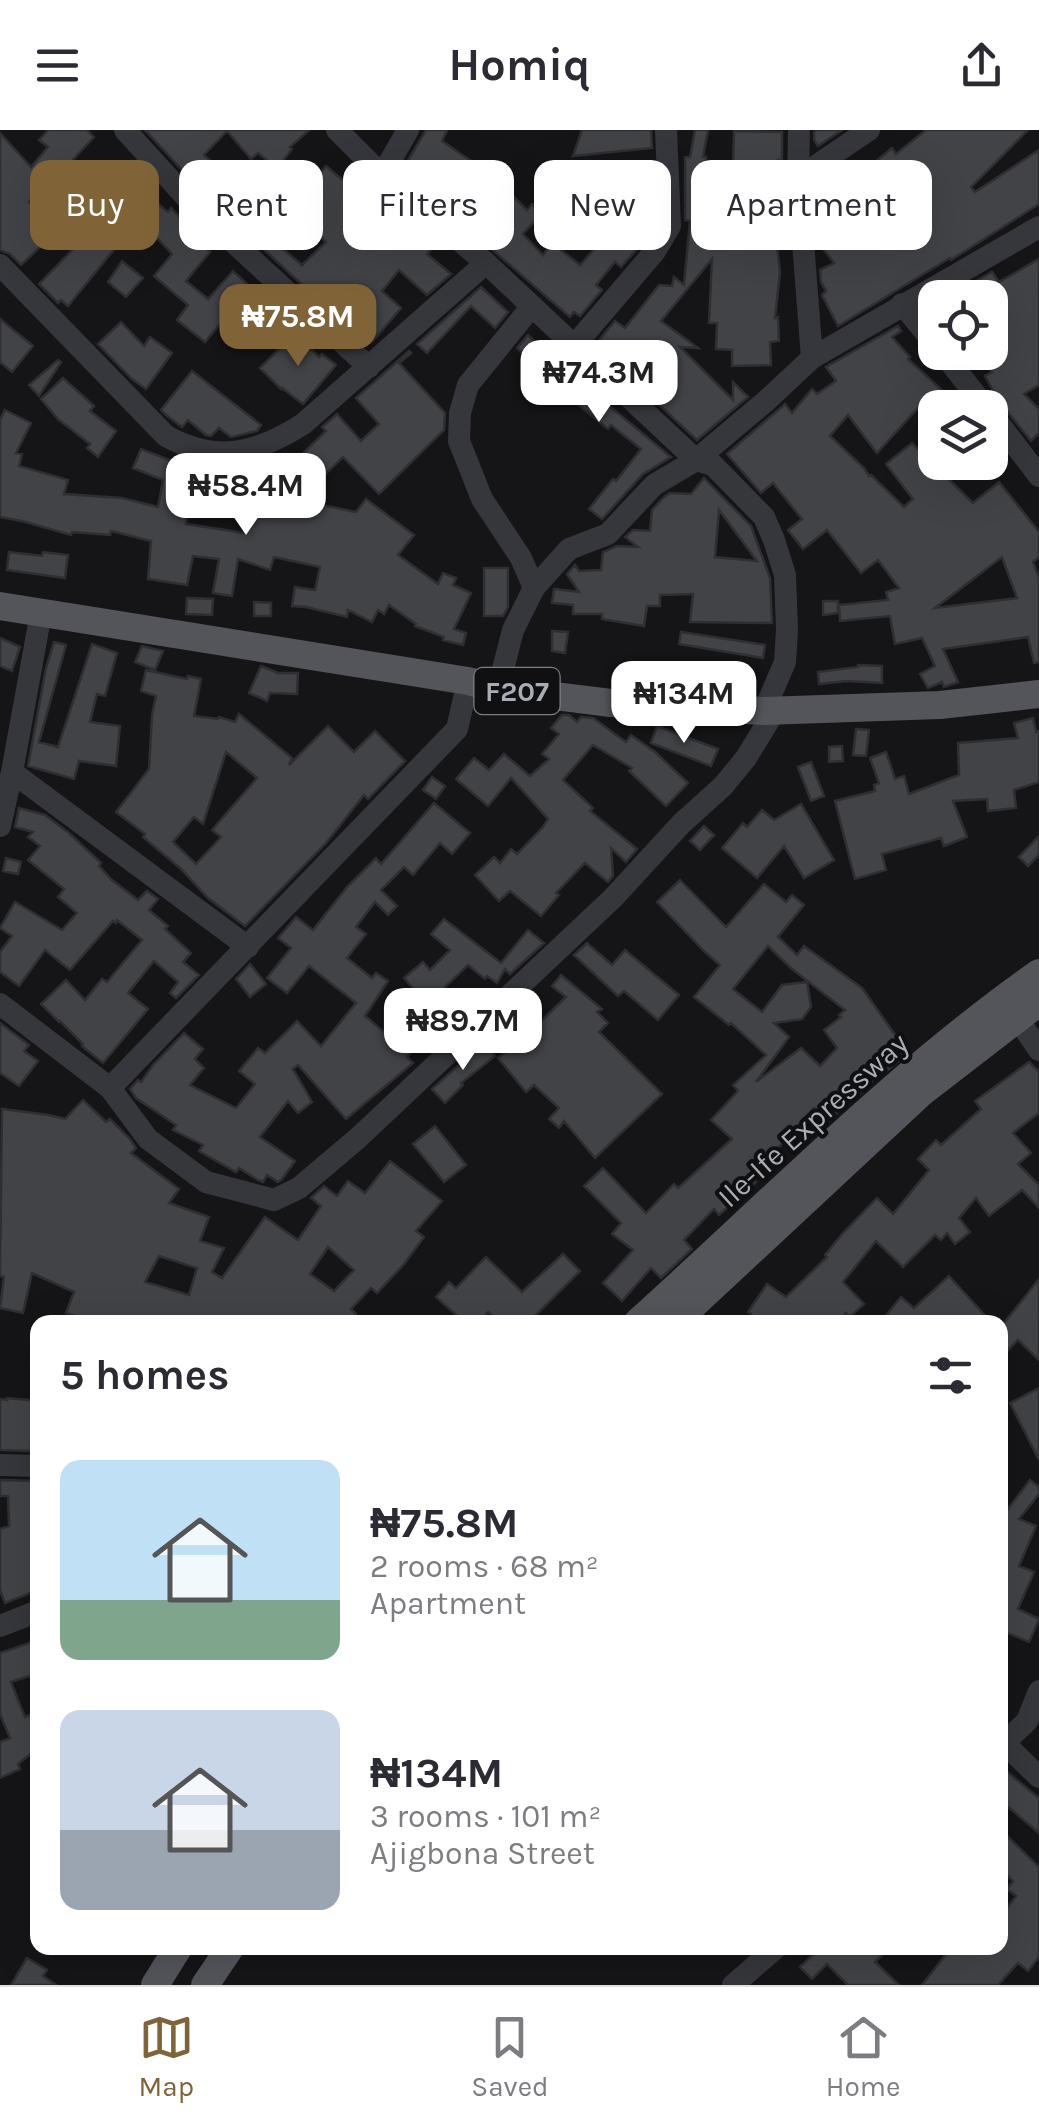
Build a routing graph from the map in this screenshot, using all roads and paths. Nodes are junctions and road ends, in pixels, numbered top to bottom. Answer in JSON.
{"nodes":[{"id":1,"x":125,"y":130,"type":"edge"},
{"id":2,"x":336,"y":130,"type":"edge"},
{"id":3,"x":408,"y":130,"type":"edge"},
{"id":4,"x":666,"y":130,"type":"edge"},
{"id":5,"x":799,"y":130,"type":"edge"},
{"id":6,"x":869,"y":130,"type":"edge"},
{"id":7,"x":367,"y":160,"type":"edge"},
{"id":8,"x":391,"y":160,"type":"edge"},
{"id":9,"x":798,"y":160,"type":"edge"},
{"id":10,"x":825,"y":160,"type":"edge"},
{"id":11,"x":1039,"y":227,"type":"edge"},
{"id":12,"x":472,"y":250,"type":"edge"},
{"id":13,"x":804,"y":250,"type":"edge"},
{"id":14,"x":486,"y":262,"type":"junction"},
{"id":15,"x":0,"y":266,"type":"edge"},
{"id":16,"x":902,"y":304,"type":"junction"},
{"id":17,"x":532,"y":306,"type":"junction"},
{"id":18,"x":918,"y":323,"type":"edge"},
{"id":19,"x":575,"y":344,"type":"junction"},
{"id":20,"x":812,"y":358,"type":"junction"},
{"id":21,"x":368,"y":366,"type":"junction"},
{"id":22,"x":956,"y":370,"type":"edge"},
{"id":23,"x":972,"y":390,"type":"edge"},
{"id":24,"x":1008,"y":429,"type":"edge"},
{"id":25,"x":1031,"y":450,"type":"edge"},
{"id":26,"x":696,"y":460,"type":"junction"},
{"id":27,"x":1039,"y":476,"type":"edge"},
{"id":28,"x":534,"y":588,"type":"junction"},
{"id":29,"x":0,"y":606,"type":"edge"},
{"id":30,"x":40,"y":612,"type":"junction"},
{"id":31,"x":468,"y":682,"type":"junction"},
{"id":32,"x":498,"y":689,"type":"junction"},
{"id":33,"x":1039,"y":694,"type":"edge"},
{"id":34,"x":764,"y":711,"type":"junction"},
{"id":35,"x":12,"y":772,"type":"junction"},
{"id":36,"x":0,"y":826,"type":"edge"},
{"id":37,"x":248,"y":947,"type":"junction"},
{"id":38,"x":1039,"y":974,"type":"edge"},
{"id":39,"x":0,"y":1004,"type":"edge"},
{"id":40,"x":1028,"y":1010,"type":"edge"},
{"id":41,"x":1039,"y":1050,"type":"edge"},
{"id":42,"x":110,"y":1088,"type":"junction"},
{"id":43,"x":646,"y":1315,"type":"edge"},
{"id":44,"x":682,"y":1315,"type":"edge"},
{"id":45,"x":0,"y":1465,"type":"edge"},
{"id":46,"x":30,"y":1466,"type":"edge"},
{"id":47,"x":30,"y":1614,"type":"edge"},
{"id":48,"x":0,"y":1626,"type":"edge"},
{"id":49,"x":1039,"y":1691,"type":"edge"},
{"id":50,"x":1008,"y":1739,"type":"edge"},
{"id":51,"x":1008,"y":1750,"type":"edge"},
{"id":52,"x":1039,"y":1777,"type":"edge"},
{"id":53,"x":174,"y":1955,"type":"edge"},
{"id":54,"x":225,"y":1955,"type":"edge"},
{"id":55,"x":768,"y":1955,"type":"edge"},
{"id":56,"x":155,"y":1985,"type":"edge"},
{"id":57,"x":206,"y":1985,"type":"edge"},
{"id":58,"x":734,"y":1985,"type":"edge"}],
"edges":[{"from":1,"to":21,"type":"street"},
{"from":2,"to":7,"type":"street"},
{"from":3,"to":8,"type":"street"},
{"from":4,"to":19,"type":"street"},
{"from":5,"to":9,"type":"street"},
{"from":6,"to":10,"type":"street"},
{"from":11,"to":16,"type":"street"},
{"from":12,"to":14,"type":"street"},
{"from":13,"to":20,"type":"street"},
{"from":14,"to":17,"type":"street"},
{"from":14,"to":21,"type":"street"},
{"from":15,"to":21,"type":"street"},
{"from":16,"to":18,"type":"street"},
{"from":16,"to":20,"type":"street"},
{"from":17,"to":19,"type":"street"},
{"from":17,"to":28,"type":"street"},
{"from":19,"to":26,"type":"street"},
{"from":20,"to":26,"type":"street"},
{"from":22,"to":23,"type":"street"},
{"from":24,"to":25,"type":"street"},
{"from":25,"to":27,"type":"street"},
{"from":26,"to":28,"type":"street"},
{"from":26,"to":34,"type":"street"},
{"from":28,"to":32,"type":"street"},
{"from":29,"to":30,"type":"main road","number":"F207"},
{"from":30,"to":31,"type":"main road","number":"F207"},
{"from":30,"to":35,"type":"street"},
{"from":31,"to":32,"type":"main road","number":"F207"},
{"from":31,"to":37,"type":"street"},
{"from":32,"to":34,"type":"main road","number":"F207"},
{"from":33,"to":34,"type":"main road","number":"F207"},
{"from":34,"to":42,"type":"street"},
{"from":35,"to":36,"type":"street"},
{"from":35,"to":37,"type":"street"},
{"from":37,"to":42,"type":"street"},
{"from":38,"to":43,"type":"main road","name":"Ile-Ife Expressway"},
{"from":39,"to":42,"type":"street"},
{"from":40,"to":41,"type":"street"},
{"from":40,"to":44,"type":"main road","name":"Ile-Ife Expressway"},
{"from":45,"to":46,"type":"street"},
{"from":47,"to":48,"type":"street"},
{"from":49,"to":50,"type":"street"},
{"from":51,"to":52,"type":"street"},
{"from":53,"to":56,"type":"main road"},
{"from":54,"to":57,"type":"main road"},
{"from":55,"to":58,"type":"street"}]}
